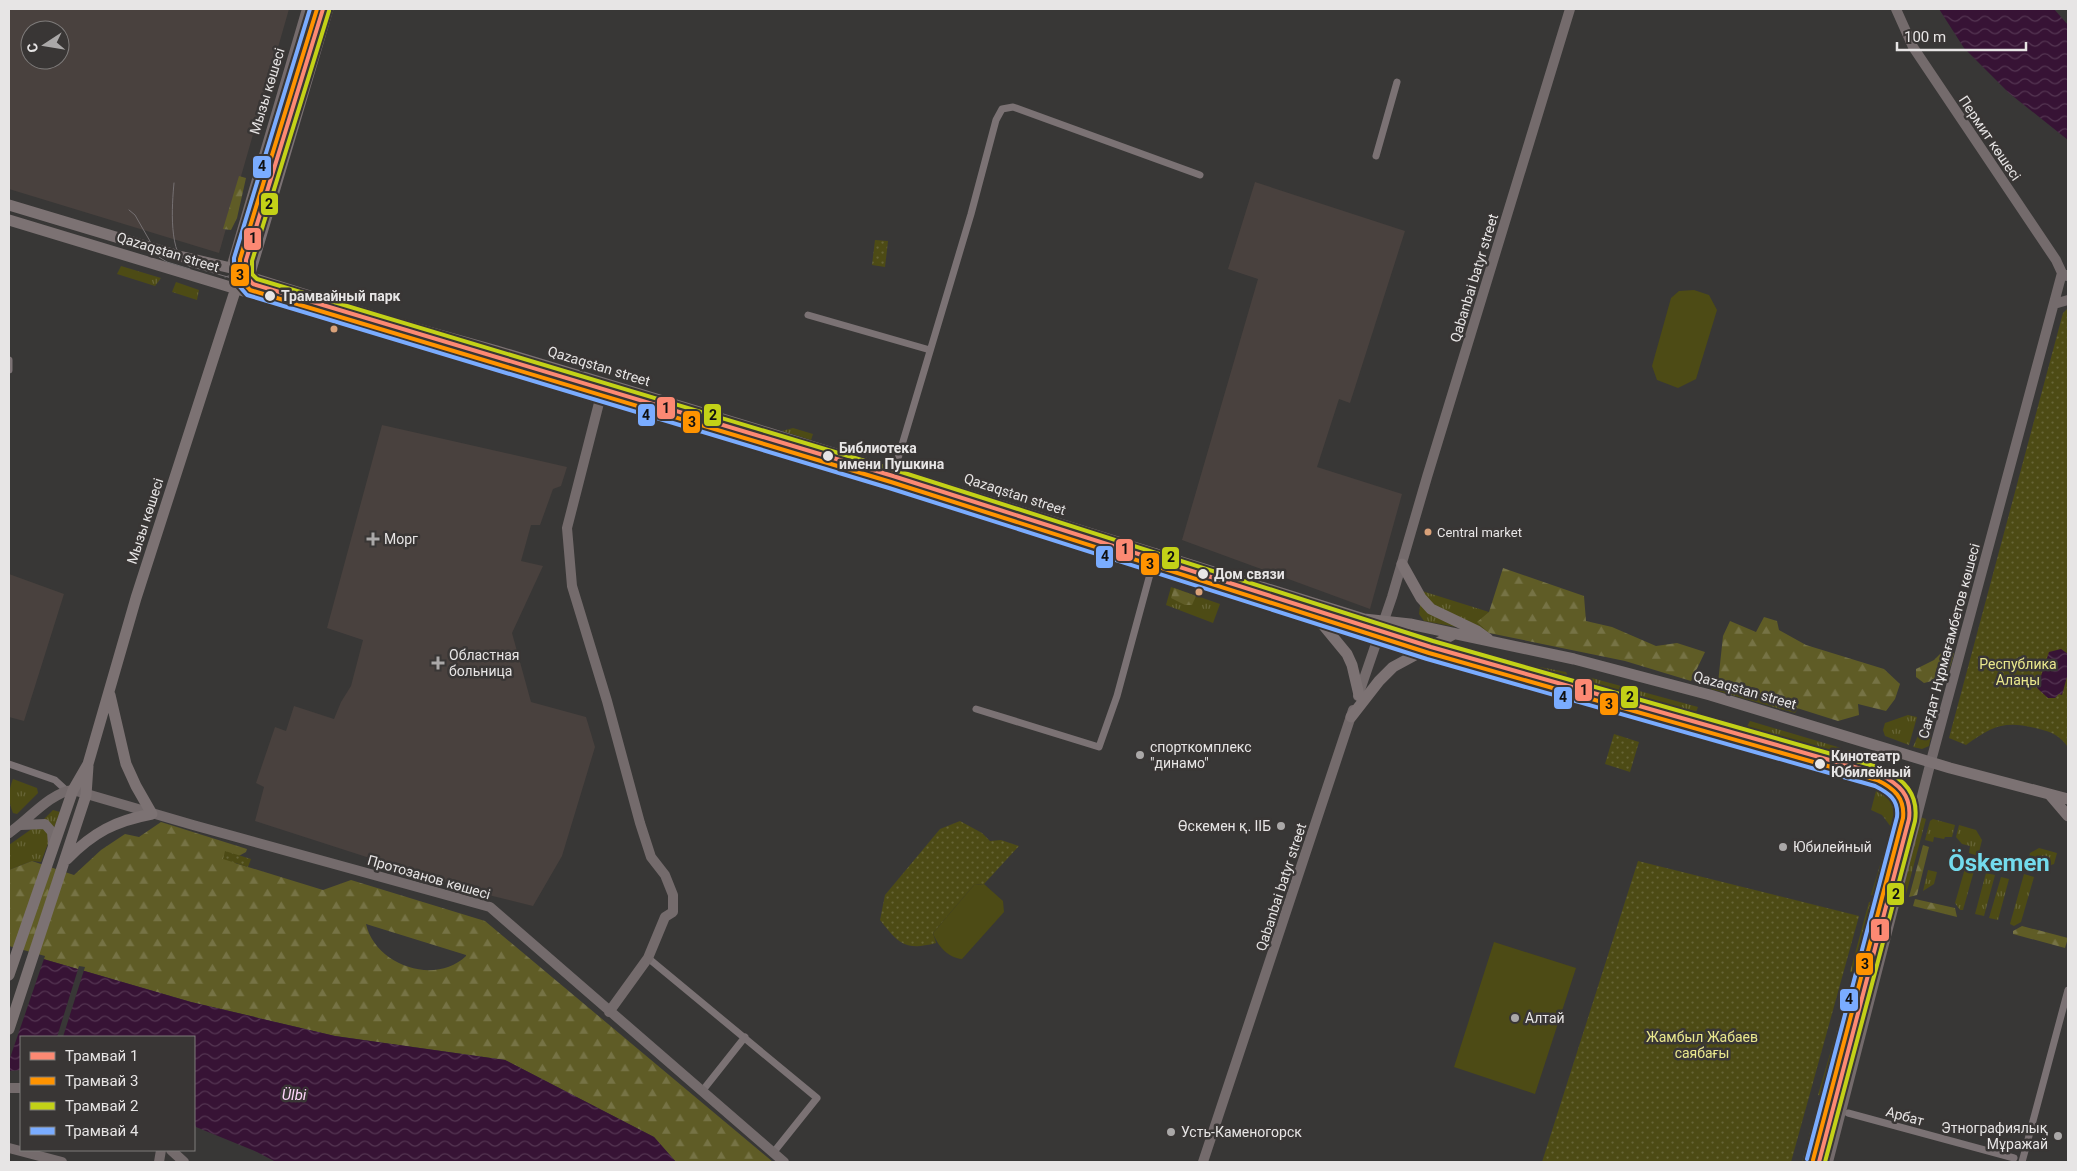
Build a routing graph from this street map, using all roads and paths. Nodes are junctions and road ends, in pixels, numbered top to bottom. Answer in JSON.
{"nodes":[{"id":1,"x":307,"y":9,"type":"edge"},
{"id":2,"x":330,"y":9,"type":"edge"},
{"id":3,"x":1570,"y":9,"type":"edge"},
{"id":4,"x":1896,"y":9,"type":"edge"},
{"id":5,"x":1398,"y":82,"type":"dead end"},
{"id":6,"x":1376,"y":156,"type":"dead end"},
{"id":7,"x":1200,"y":175,"type":"dead end"},
{"id":8,"x":9,"y":205,"type":"edge"},
{"id":9,"x":9,"y":220,"type":"edge"},
{"id":10,"x":106,"y":234,"type":"junction"},
{"id":11,"x":102,"y":248,"type":"junction"},
{"id":12,"x":231,"y":268,"type":"junction"},
{"id":13,"x":2065,"y":275,"type":"edge"},
{"id":14,"x":251,"y":277,"type":"junction"},
{"id":15,"x":211,"y":281,"type":"junction"},
{"id":16,"x":236,"y":288,"type":"junction"},
{"id":17,"x":261,"y":296,"type":"junction"},
{"id":18,"x":2068,"y":300,"type":"edge"},
{"id":19,"x":2054,"y":304,"type":"junction"},
{"id":20,"x":228,"y":312,"type":"junction"},
{"id":21,"x":808,"y":315,"type":"dead end"},
{"id":22,"x":393,"y":322,"type":"junction"},
{"id":23,"x":389,"y":335,"type":"junction"},
{"id":24,"x":930,"y":350,"type":"junction"},
{"id":25,"x":9,"y":360,"type":"edge"},
{"id":26,"x":9,"y":370,"type":"edge"},
{"id":27,"x":604,"y":384,"type":"junction"},
{"id":28,"x":600,"y":399,"type":"junction"},
{"id":29,"x":894,"y":472,"type":"junction"},
{"id":30,"x":890,"y":485,"type":"junction"},
{"id":31,"x":977,"y":497,"type":"junction"},
{"id":32,"x":972,"y":511,"type":"junction"},
{"id":33,"x":1156,"y":552,"type":"junction"},
{"id":34,"x":1404,"y":560,"type":"junction"},
{"id":35,"x":1152,"y":567,"type":"junction"},
{"id":36,"x":1319,"y":620,"type":"junction"},
{"id":37,"x":1383,"y":626,"type":"junction"},
{"id":38,"x":1454,"y":634,"type":"junction"},
{"id":39,"x":1492,"y":641,"type":"junction"},
{"id":40,"x":110,"y":692,"type":"junction"},
{"id":41,"x":1359,"y":695,"type":"junction"},
{"id":42,"x":976,"y":709,"type":"dead end"},
{"id":43,"x":1351,"y":717,"type":"junction"},
{"id":44,"x":1931,"y":761,"type":"junction"},
{"id":45,"x":9,"y":764,"type":"edge"},
{"id":46,"x":88,"y":764,"type":"junction"},
{"id":47,"x":70,"y":790,"type":"junction"},
{"id":48,"x":86,"y":795,"type":"junction"},
{"id":49,"x":2050,"y":795,"type":"junction"},
{"id":50,"x":2068,"y":799,"type":"edge"},
{"id":51,"x":152,"y":814,"type":"junction"},
{"id":52,"x":2068,"y":816,"type":"edge"},
{"id":53,"x":21,"y":825,"type":"junction"},
{"id":54,"x":9,"y":833,"type":"edge"},
{"id":55,"x":53,"y":847,"type":"junction"},
{"id":56,"x":65,"y":862,"type":"junction"},
{"id":57,"x":648,"y":958,"type":"junction"},
{"id":58,"x":9,"y":975,"type":"edge"},
{"id":59,"x":2068,"y":990,"type":"edge"},
{"id":60,"x":610,"y":1012,"type":"junction"},
{"id":61,"x":9,"y":1029,"type":"edge"},
{"id":62,"x":745,"y":1037,"type":"junction"},
{"id":63,"x":703,"y":1090,"type":"junction"},
{"id":64,"x":1848,"y":1113,"type":"dead end"},
{"id":65,"x":20,"y":1151,"type":"edge"},
{"id":66,"x":172,"y":1151,"type":"edge"},
{"id":67,"x":773,"y":1153,"type":"junction"},
{"id":68,"x":2014,"y":1158,"type":"dead end"},
{"id":69,"x":62,"y":1162,"type":"edge"},
{"id":70,"x":184,"y":1162,"type":"edge"},
{"id":71,"x":784,"y":1162,"type":"edge"},
{"id":72,"x":1204,"y":1162,"type":"edge"},
{"id":73,"x":1828,"y":1162,"type":"edge"},
{"id":74,"x":2024,"y":1162,"type":"edge"}],
"edges":[{"from":1,"to":12,"type":"main road","name":"Мызы көшесі"},
{"from":2,"to":14,"type":"street"},
{"from":3,"to":34,"type":"main road","name":"Qabanbai batyr street"},
{"from":4,"to":13,"type":"main road","name":"Пермит көшесі"},
{"from":5,"to":6,"type":"street"},
{"from":7,"to":24,"type":"street"},
{"from":8,"to":10,"type":"main road","name":"Qazaqstan street"},
{"from":9,"to":11,"type":"main road","name":"Qazaqstan street"},
{"from":10,"to":11,"type":"main road"},
{"from":10,"to":12,"type":"main road","name":"Qazaqstan street"},
{"from":11,"to":15,"type":"main road","name":"Qazaqstan street"},
{"from":12,"to":14,"type":"main road","name":"Qazaqstan street"},
{"from":12,"to":16,"type":"main road"},
{"from":13,"to":19,"type":"main road","name":"Сағдат Нұрмағамбетов көшесі"},
{"from":14,"to":22,"type":"main road","name":"Qazaqstan street"},
{"from":15,"to":16,"type":"main road","name":"Qazaqstan street"},
{"from":15,"to":20,"type":"main road"},
{"from":16,"to":17,"type":"main road","name":"Qazaqstan street"},
{"from":16,"to":20,"type":"main road","name":"Мызы көшесі"},
{"from":17,"to":20,"type":"main road"},
{"from":17,"to":23,"type":"main road","name":"Qazaqstan street"},
{"from":18,"to":19,"type":"main road"},
{"from":19,"to":44,"type":"main road","name":"Сағдат Нұрмағамбетов көшесі"},
{"from":20,"to":40,"type":"main road","name":"Мызы көшесі"},
{"from":21,"to":24,"type":"street"},
{"from":22,"to":23,"type":"main road"},
{"from":22,"to":27,"type":"main road","name":"Qazaqstan street"},
{"from":23,"to":28,"type":"main road","name":"Qazaqstan street"},
{"from":24,"to":29,"type":"street"},
{"from":25,"to":26,"type":"street"},
{"from":27,"to":28,"type":"main road"},
{"from":27,"to":29,"type":"main road","name":"Qazaqstan street"},
{"from":28,"to":30,"type":"main road","name":"Qazaqstan street"},
{"from":28,"to":57,"type":"main road"},
{"from":29,"to":30,"type":"street"},
{"from":29,"to":31,"type":"main road","name":"Qazaqstan street"},
{"from":30,"to":32,"type":"main road","name":"Qazaqstan street"},
{"from":31,"to":32,"type":"main road"},
{"from":31,"to":33,"type":"main road","name":"Qazaqstan street"},
{"from":32,"to":35,"type":"main road","name":"Qazaqstan street"},
{"from":33,"to":35,"type":"street"},
{"from":33,"to":37,"type":"main road","name":"Qazaqstan street"},
{"from":34,"to":37,"type":"main road","name":"Qabanbai batyr street"},
{"from":34,"to":39,"type":"main road"},
{"from":35,"to":36,"type":"main road","name":"Qazaqstan street"},
{"from":35,"to":42,"type":"street"},
{"from":36,"to":37,"type":"main road","name":"Qazaqstan street"},
{"from":36,"to":41,"type":"main road"},
{"from":37,"to":38,"type":"main road","name":"Qazaqstan street"},
{"from":37,"to":41,"type":"main road","name":"Qabanbai batyr street"},
{"from":38,"to":39,"type":"main road","name":"Qazaqstan street"},
{"from":38,"to":43,"type":"main road"},
{"from":39,"to":44,"type":"main road","name":"Qazaqstan street"},
{"from":40,"to":46,"type":"main road","name":"Мызы көшесі"},
{"from":40,"to":51,"type":"main road"},
{"from":41,"to":43,"type":"main road","name":"Qabanbai batyr street"},
{"from":43,"to":72,"type":"main road","name":"Qabanbai batyr street"},
{"from":44,"to":49,"type":"main road","name":"Qazaqstan street"},
{"from":44,"to":73,"type":"main road","name":"Сағдат Нұрмағамбетов көшесі"},
{"from":45,"to":47,"type":"street"},
{"from":46,"to":47,"type":"main road"},
{"from":46,"to":48,"type":"main road"},
{"from":47,"to":48,"type":"main road","name":"Протозанов көшесі"},
{"from":47,"to":53,"type":"main road"},
{"from":47,"to":55,"type":"main road"},
{"from":48,"to":51,"type":"main road","name":"Протозанов көшесі"},
{"from":48,"to":56,"type":"main road"},
{"from":49,"to":50,"type":"main road","name":"Qazaqstan street"},
{"from":49,"to":52,"type":"main road"},
{"from":51,"to":56,"type":"main road"},
{"from":51,"to":60,"type":"main road","name":"Протозанов көшесі"},
{"from":53,"to":54,"type":"main road"},
{"from":53,"to":55,"type":"main road"},
{"from":55,"to":58,"type":"main road"},
{"from":56,"to":61,"type":"main road"},
{"from":57,"to":60,"type":"main road"},
{"from":57,"to":62,"type":"street"},
{"from":59,"to":74,"type":"street"},
{"from":60,"to":63,"type":"main road","name":"Протозанов көшесі"},
{"from":62,"to":63,"type":"street"},
{"from":62,"to":67,"type":"street"},
{"from":63,"to":67,"type":"main road","name":"Протозанов көшесі"},
{"from":64,"to":68,"type":"street","name":"Арбат"},
{"from":65,"to":69,"type":"main road"},
{"from":66,"to":70,"type":"main road"},
{"from":67,"to":71,"type":"main road","name":"Протозанов көшесі"}]}
